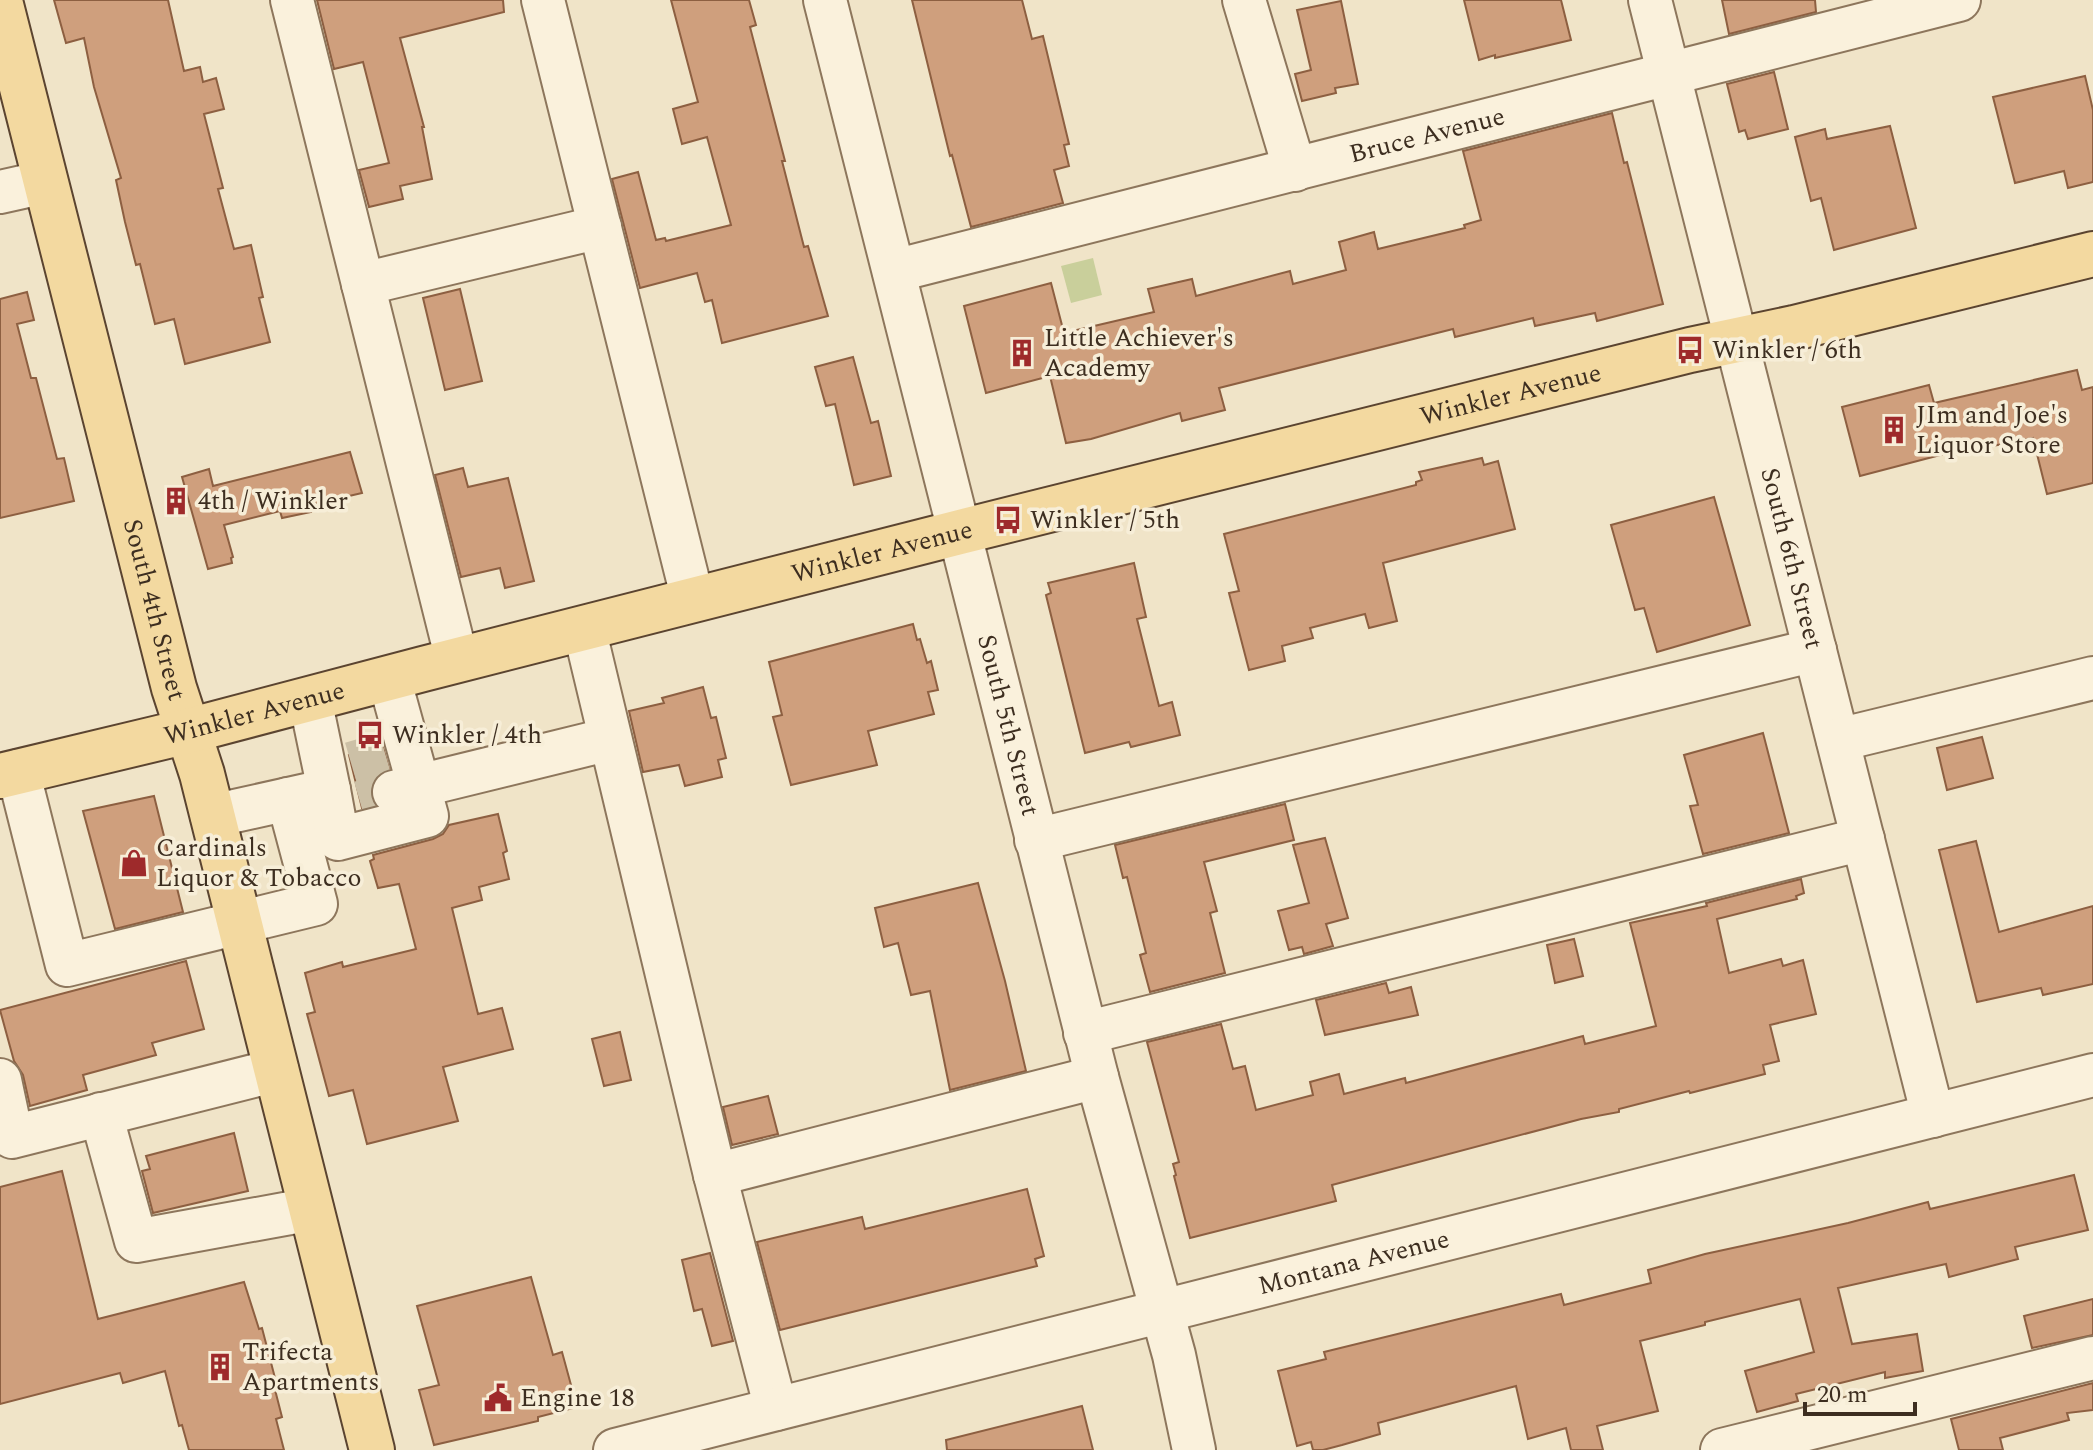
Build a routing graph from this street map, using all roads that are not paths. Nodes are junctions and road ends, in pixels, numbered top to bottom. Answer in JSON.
{"nodes":[{"id":1,"x":292,"y":0,"type":"edge"},
{"id":2,"x":543,"y":0,"type":"edge"},
{"id":3,"x":825,"y":0,"type":"edge"},
{"id":4,"x":1244,"y":0,"type":"edge"},
{"id":5,"x":1650,"y":0,"type":"edge"},
{"id":6,"x":0,"y":1,"type":"edge"},
{"id":7,"x":1946,"y":1,"type":"edge"},
{"id":8,"x":1668,"y":76,"type":"junction"},
{"id":9,"x":1295,"y":170,"type":"junction"},
{"id":10,"x":45,"y":182,"type":"junction"},
{"id":11,"x":0,"y":192,"type":"edge"},
{"id":12,"x":600,"y":227,"type":"junction"},
{"id":13,"x":2093,"y":254,"type":"edge"},
{"id":14,"x":894,"y":271,"type":"junction"},
{"id":15,"x":363,"y":284,"type":"junction"},
{"id":16,"x":1736,"y":339,"type":"junction"},
{"id":17,"x":960,"y":532,"type":"junction"},
{"id":18,"x":693,"y":600,"type":"junction"},
{"id":19,"x":584,"y":628,"type":"junction"},
{"id":20,"x":1815,"y":650,"type":"junction"},
{"id":21,"x":457,"y":660,"type":"junction"},
{"id":22,"x":389,"y":678,"type":"junction"},
{"id":23,"x":2093,"y":678,"type":"edge"},
{"id":24,"x":310,"y":699,"type":"junction"},
{"id":25,"x":188,"y":731,"type":"junction"},
{"id":26,"x":610,"y":739,"type":"junction"},
{"id":27,"x":1838,"y":740,"type":"junction"},
{"id":28,"x":9,"y":774,"type":"edge"},
{"id":29,"x":367,"y":779,"type":"junction"},
{"id":30,"x":288,"y":799,"type":"junction"},
{"id":31,"x":212,"y":816,"type":"junction"},
{"id":32,"x":1863,"y":839,"type":"junction"},
{"id":33,"x":1036,"y":840,"type":"junction"},
{"id":34,"x":240,"y":923,"type":"junction"},
{"id":35,"x":1085,"y":1033,"type":"junction"},
{"id":36,"x":277,"y":1070,"type":"junction"},
{"id":37,"x":2093,"y":1075,"type":"edge"},
{"id":38,"x":1097,"y":1077,"type":"junction"},
{"id":39,"x":0,"y":1080,"type":"edge"},
{"id":40,"x":101,"y":1114,"type":"junction"},
{"id":41,"x":1933,"y":1116,"type":"junction"},
{"id":42,"x":6,"y":1138,"type":"edge"},
{"id":43,"x":715,"y":1175,"type":"junction"},
{"id":44,"x":312,"y":1209,"type":"junction"},
{"id":45,"x":1163,"y":1312,"type":"junction"},
{"id":46,"x":2093,"y":1358,"type":"edge"},
{"id":47,"x":776,"y":1409,"type":"junction"},
{"id":48,"x":372,"y":1450,"type":"edge"},
{"id":49,"x":615,"y":1450,"type":"edge"},
{"id":50,"x":1194,"y":1450,"type":"edge"},
{"id":51,"x":1722,"y":1450,"type":"edge"}],
"edges":[{"from":1,"to":15,"type":"street"},
{"from":2,"to":12,"type":"street"},
{"from":3,"to":14,"type":"street","name":"South 5th Street"},
{"from":4,"to":9,"type":"street"},
{"from":5,"to":8,"type":"street","name":"South 6th Street"},
{"from":6,"to":10,"type":"main road","name":"South 4th Street"},
{"from":7,"to":8,"type":"street","name":"Bruce Avenue"},
{"from":8,"to":9,"type":"street","name":"Bruce Avenue"},
{"from":8,"to":16,"type":"street","name":"South 6th Street"},
{"from":9,"to":14,"type":"street","name":"Bruce Avenue"},
{"from":10,"to":11,"type":"street"},
{"from":10,"to":25,"type":"main road","name":"South 4th Street"},
{"from":12,"to":15,"type":"street"},
{"from":12,"to":18,"type":"street"},
{"from":13,"to":16,"type":"main road","name":"Winkler Avenue"},
{"from":14,"to":17,"type":"street","name":"South 5th Street"},
{"from":15,"to":21,"type":"street"},
{"from":16,"to":17,"type":"main road","name":"Winkler Avenue"},
{"from":16,"to":20,"type":"street","name":"South 6th Street"},
{"from":17,"to":18,"type":"main road","name":"Winkler Avenue"},
{"from":17,"to":33,"type":"street","name":"South 5th Street"},
{"from":18,"to":19,"type":"main road","name":"Winkler Avenue"},
{"from":19,"to":21,"type":"main road","name":"Winkler Avenue"},
{"from":19,"to":26,"type":"street"},
{"from":20,"to":27,"type":"street","name":"South 6th Street"},
{"from":20,"to":33,"type":"street"},
{"from":21,"to":22,"type":"main road","name":"Winkler Avenue"},
{"from":22,"to":24,"type":"main road","name":"Winkler Avenue"},
{"from":22,"to":29,"type":"street"},
{"from":23,"to":27,"type":"street"},
{"from":24,"to":25,"type":"main road","name":"Winkler Avenue"},
{"from":24,"to":29,"type":"street"},
{"from":25,"to":28,"type":"main road","name":"Winkler Avenue"},
{"from":25,"to":31,"type":"main road","name":"South 4th Street"},
{"from":26,"to":29,"type":"street"},
{"from":26,"to":43,"type":"street"},
{"from":27,"to":32,"type":"street","name":"South 6th Street"},
{"from":28,"to":34,"type":"street"},
{"from":29,"to":30,"type":"street"},
{"from":30,"to":31,"type":"street"},
{"from":30,"to":34,"type":"street"},
{"from":31,"to":34,"type":"main road","name":"South 4th Street"},
{"from":32,"to":35,"type":"street"},
{"from":32,"to":41,"type":"street","name":"South 6th Street"},
{"from":33,"to":35,"type":"street","name":"South 5th Street"},
{"from":34,"to":36,"type":"main road","name":"South 4th Street"},
{"from":35,"to":38,"type":"street","name":"South 5th Street"},
{"from":36,"to":40,"type":"street"},
{"from":36,"to":44,"type":"main road","name":"South 4th Street"},
{"from":37,"to":41,"type":"street","name":"Montana Avenue"},
{"from":38,"to":43,"type":"street"},
{"from":38,"to":45,"type":"street","name":"South 5th Street"},
{"from":39,"to":42,"type":"street"},
{"from":40,"to":42,"type":"street"},
{"from":40,"to":44,"type":"street"},
{"from":41,"to":45,"type":"street","name":"Montana Avenue"},
{"from":43,"to":47,"type":"street"},
{"from":44,"to":48,"type":"main road","name":"South 4th Street"},
{"from":45,"to":47,"type":"street","name":"Montana Avenue"},
{"from":45,"to":50,"type":"street","name":"South 5th Street"},
{"from":46,"to":51,"type":"street"},
{"from":47,"to":49,"type":"street","name":"Montana Avenue"}]}
